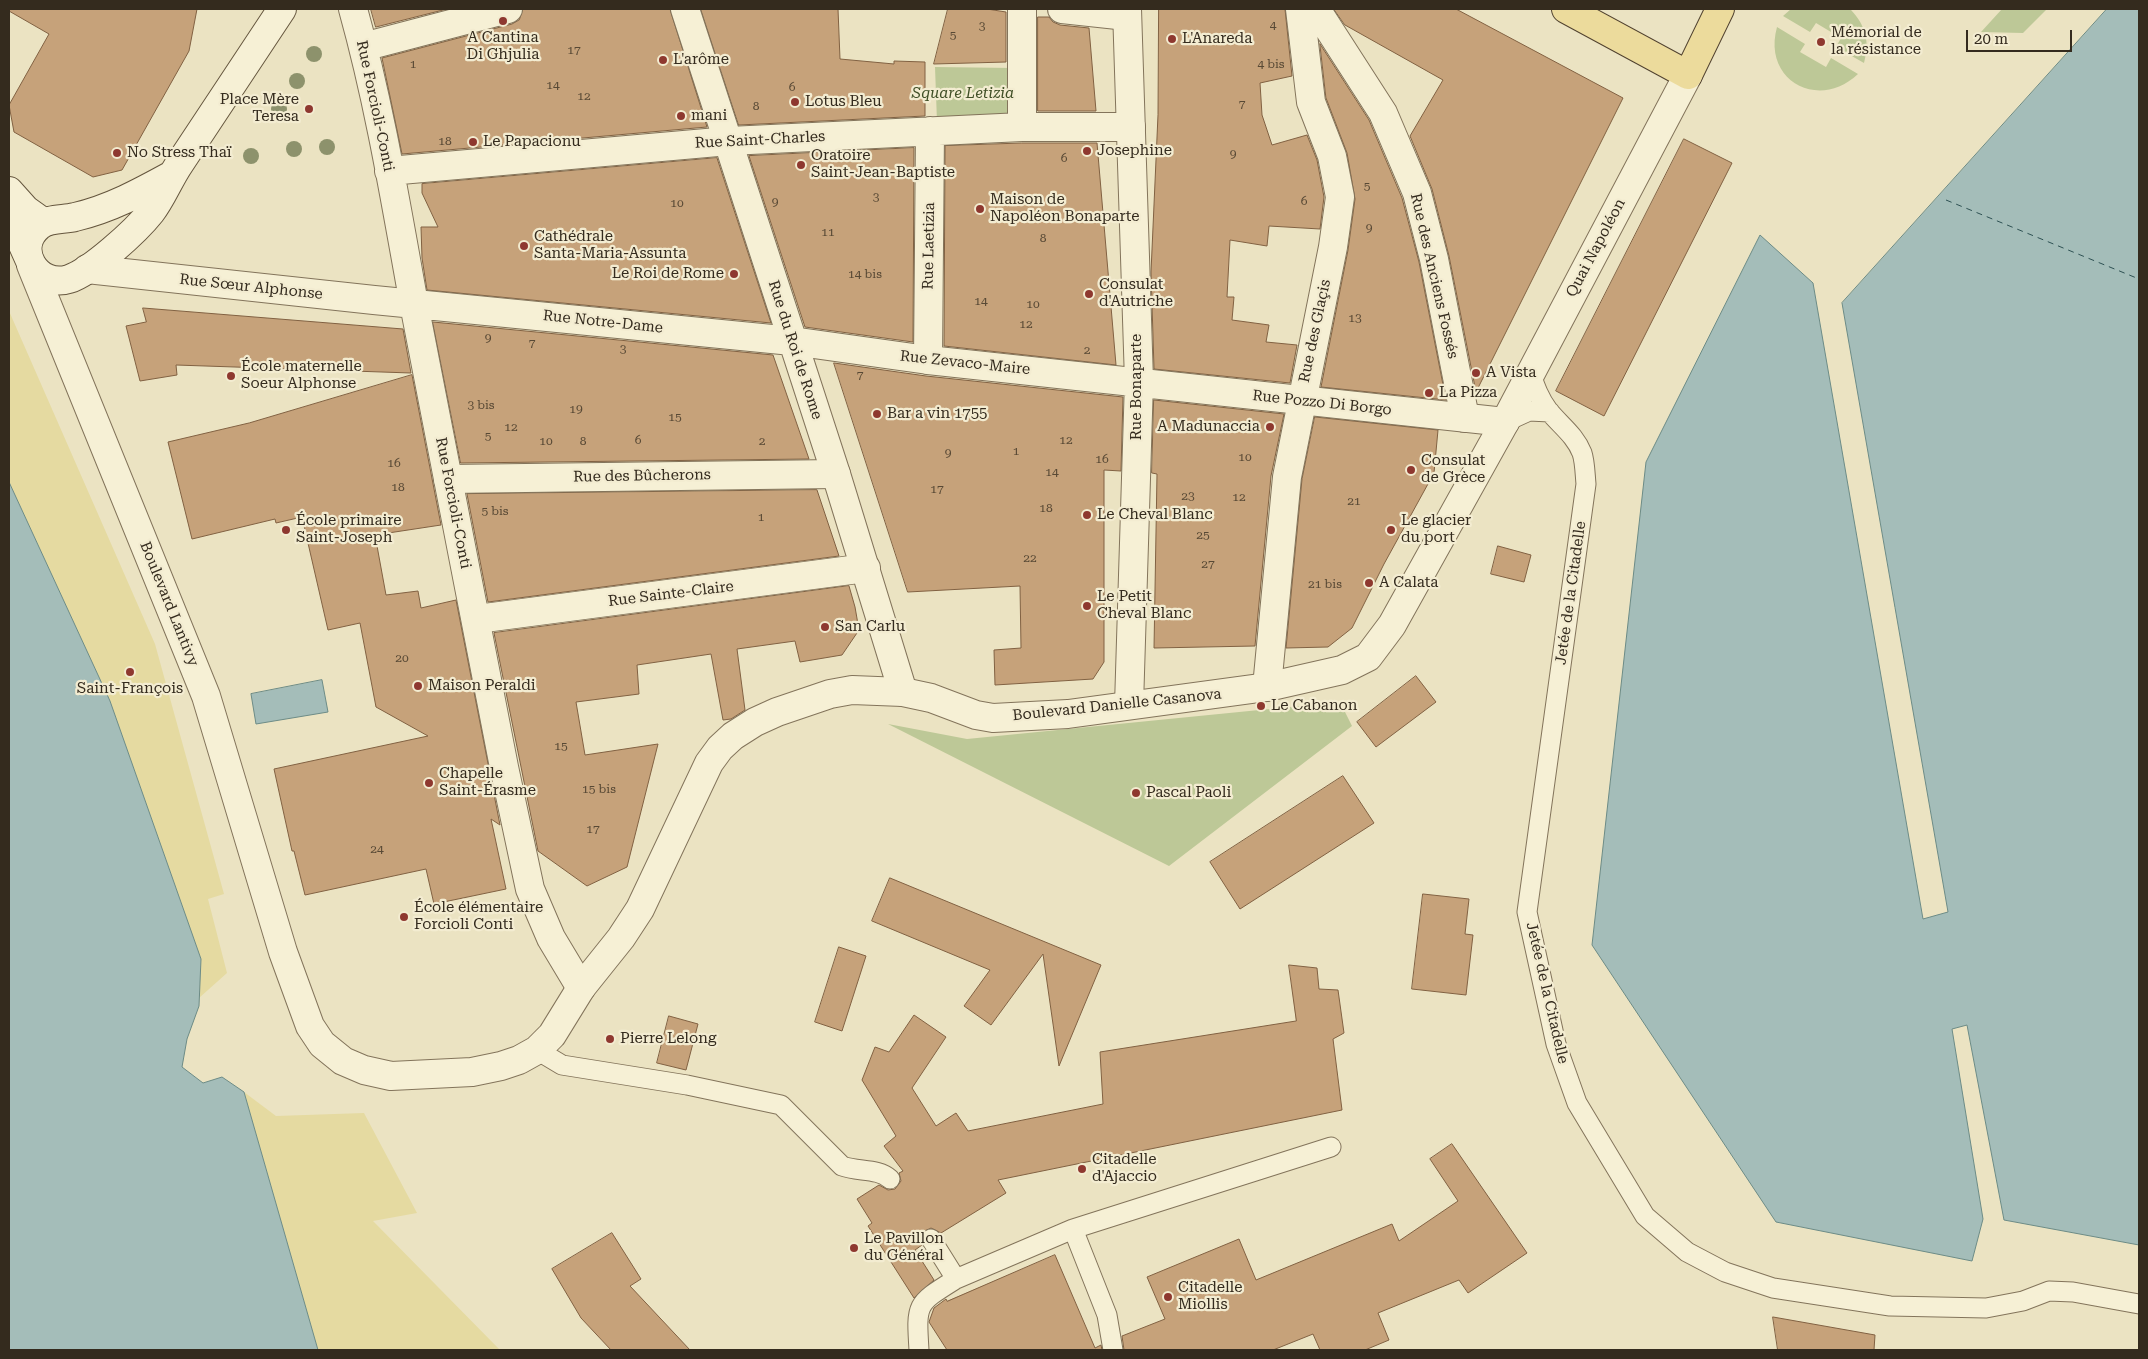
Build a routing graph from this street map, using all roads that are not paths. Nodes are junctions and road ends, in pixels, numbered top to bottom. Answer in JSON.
{"nodes":[{"id":1,"x":282,"y":9,"type":"edge"},
{"id":2,"x":353,"y":9,"type":"edge"},
{"id":3,"x":508,"y":9,"type":"edge"},
{"id":4,"x":685,"y":9,"type":"edge"},
{"id":5,"x":1022,"y":9,"type":"edge"},
{"id":6,"x":1062,"y":9,"type":"edge"},
{"id":7,"x":1300,"y":9,"type":"edge"},
{"id":8,"x":1316,"y":9,"type":"edge"},
{"id":9,"x":1566,"y":9,"type":"edge"},
{"id":10,"x":1720,"y":9,"type":"edge"},
{"id":11,"x":1127,"y":12,"type":"edge"},
{"id":12,"x":364,"y":47,"type":"junction"},
{"id":13,"x":1688,"y":75,"type":"junction"},
{"id":14,"x":1022,"y":127,"type":"junction"},
{"id":15,"x":1131,"y":127,"type":"junction"},
{"id":16,"x":930,"y":132,"type":"junction"},
{"id":17,"x":729,"y":141,"type":"junction"},
{"id":18,"x":390,"y":171,"type":"junction"},
{"id":19,"x":172,"y":175,"type":"junction"},
{"id":20,"x":9,"y":191,"type":"edge"},
{"id":21,"x":9,"y":214,"type":"edge"},
{"id":22,"x":44,"y":222,"type":"junction"},
{"id":23,"x":31,"y":264,"type":"junction"},
{"id":24,"x":87,"y":269,"type":"junction"},
{"id":25,"x":414,"y":304,"type":"junction"},
{"id":26,"x":792,"y":341,"type":"junction"},
{"id":27,"x":928,"y":360,"type":"junction"},
{"id":28,"x":1530,"y":372,"type":"junction"},
{"id":29,"x":1139,"y":381,"type":"junction"},
{"id":30,"x":1301,"y":401,"type":"junction"},
{"id":31,"x":1550,"y":412,"type":"junction"},
{"id":32,"x":1465,"y":418,"type":"junction"},
{"id":33,"x":1505,"y":422,"type":"junction"},
{"id":34,"x":836,"y":474,"type":"junction"},
{"id":35,"x":448,"y":479,"type":"junction"},
{"id":36,"x":866,"y":568,"type":"junction"},
{"id":37,"x":477,"y":620,"type":"junction"},
{"id":38,"x":1267,"y":687,"type":"junction"},
{"id":39,"x":903,"y":692,"type":"junction"},
{"id":40,"x":1129,"y":705,"type":"junction"},
{"id":41,"x":283,"y":952,"type":"joint"},
{"id":42,"x":581,"y":988,"type":"junction"},
{"id":43,"x":537,"y":1050,"type":"junction"},
{"id":44,"x":1331,"y":1147,"type":"dead end"},
{"id":45,"x":890,"y":1178,"type":"dead end"},
{"id":46,"x":1073,"y":1229,"type":"junction"},
{"id":47,"x":932,"y":1239,"type":"dead end"},
{"id":48,"x":956,"y":1279,"type":"junction"},
{"id":49,"x":2139,"y":1304,"type":"edge"},
{"id":50,"x":918,"y":1350,"type":"edge"},
{"id":51,"x":1113,"y":1350,"type":"edge"}],
"edges":[{"from":1,"to":19,"type":"street"},
{"from":2,"to":12,"type":"street","name":"Rue Forcioli-Conti"},
{"from":3,"to":12,"type":"street"},
{"from":4,"to":17,"type":"street","name":"Rue du Roi de Rome"},
{"from":5,"to":14,"type":"street"},
{"from":6,"to":11,"type":"street"},
{"from":7,"to":30,"type":"street","name":"Rue des Glaçis"},
{"from":8,"to":32,"type":"street","name":"Rue des Anciens Fossés"},
{"from":9,"to":13,"type":"main road"},
{"from":10,"to":13,"type":"main road"},
{"from":11,"to":15,"type":"street","name":"Rue Bonaparte"},
{"from":12,"to":18,"type":"street","name":"Rue Forcioli-Conti"},
{"from":13,"to":28,"type":"street","name":"Quai Napoléon"},
{"from":14,"to":15,"type":"street","name":"Rue Saint-Charles"},
{"from":14,"to":16,"type":"street","name":"Rue Saint-Charles"},
{"from":15,"to":29,"type":"street","name":"Rue Bonaparte"},
{"from":16,"to":17,"type":"street","name":"Rue Saint-Charles"},
{"from":16,"to":27,"type":"street","name":"Rue Laetizia"},
{"from":17,"to":18,"type":"street","name":"Rue Saint-Charles"},
{"from":17,"to":26,"type":"street","name":"Rue du Roi de Rome"},
{"from":18,"to":25,"type":"street","name":"Rue Forcioli-Conti"},
{"from":19,"to":22,"type":"street"},
{"from":19,"to":24,"type":"street"},
{"from":20,"to":22,"type":"street"},
{"from":21,"to":23,"type":"street","name":"Boulevard Lantivy"},
{"from":22,"to":23,"type":"street"},
{"from":23,"to":24,"type":"street"},
{"from":23,"to":41,"type":"street","name":"Boulevard Lantivy"},
{"from":24,"to":25,"type":"street","name":"Rue Sœur Alphonse"},
{"from":25,"to":26,"type":"street","name":"Rue Notre-Dame"},
{"from":25,"to":35,"type":"street","name":"Rue Forcioli-Conti"},
{"from":26,"to":27,"type":"street","name":"Rue Zevaco-Maire"},
{"from":26,"to":34,"type":"street","name":"Rue du Roi de Rome"},
{"from":27,"to":29,"type":"street","name":"Rue Zevaco-Maire"},
{"from":28,"to":31,"type":"lane","name":"Jetée de la Citadelle"},
{"from":28,"to":33,"type":"street","name":"Quai Napoléon"},
{"from":29,"to":30,"type":"street","name":"Rue Pozzo Di Borgo"},
{"from":29,"to":40,"type":"street","name":"Rue Bonaparte"},
{"from":30,"to":32,"type":"street","name":"Rue Pozzo Di Borgo"},
{"from":30,"to":38,"type":"street","name":"Rue des Glaçis"},
{"from":31,"to":33,"type":"lane"},
{"from":31,"to":49,"type":"lane","name":"Jetée de la Citadelle"},
{"from":32,"to":33,"type":"street","name":"Rue Pozzo Di Borgo"},
{"from":33,"to":38,"type":"street","name":"Boulevard Danielle Casanova"},
{"from":34,"to":35,"type":"street","name":"Rue des Bûcherons"},
{"from":34,"to":36,"type":"street","name":"Rue du Roi de Rome"},
{"from":35,"to":37,"type":"street","name":"Rue Forcioli-Conti"},
{"from":36,"to":37,"type":"street","name":"Rue Sainte-Claire"},
{"from":36,"to":39,"type":"street","name":"Rue du Roi de Rome"},
{"from":37,"to":42,"type":"street","name":"Rue Forcioli-Conti"},
{"from":38,"to":40,"type":"street","name":"Boulevard Danielle Casanova"},
{"from":39,"to":40,"type":"street","name":"Boulevard Danielle Casanova"},
{"from":39,"to":42,"type":"street","name":"Boulevard Danielle Casanova"},
{"from":41,"to":43,"type":"street","name":"Boulevard Danielle Casanova"},
{"from":42,"to":43,"type":"street","name":"Boulevard Danielle Casanova"},
{"from":43,"to":45,"type":"lane"},
{"from":44,"to":46,"type":"lane"},
{"from":46,"to":48,"type":"lane"},
{"from":46,"to":51,"type":"lane"},
{"from":47,"to":48,"type":"lane"},
{"from":48,"to":50,"type":"lane"}]}
